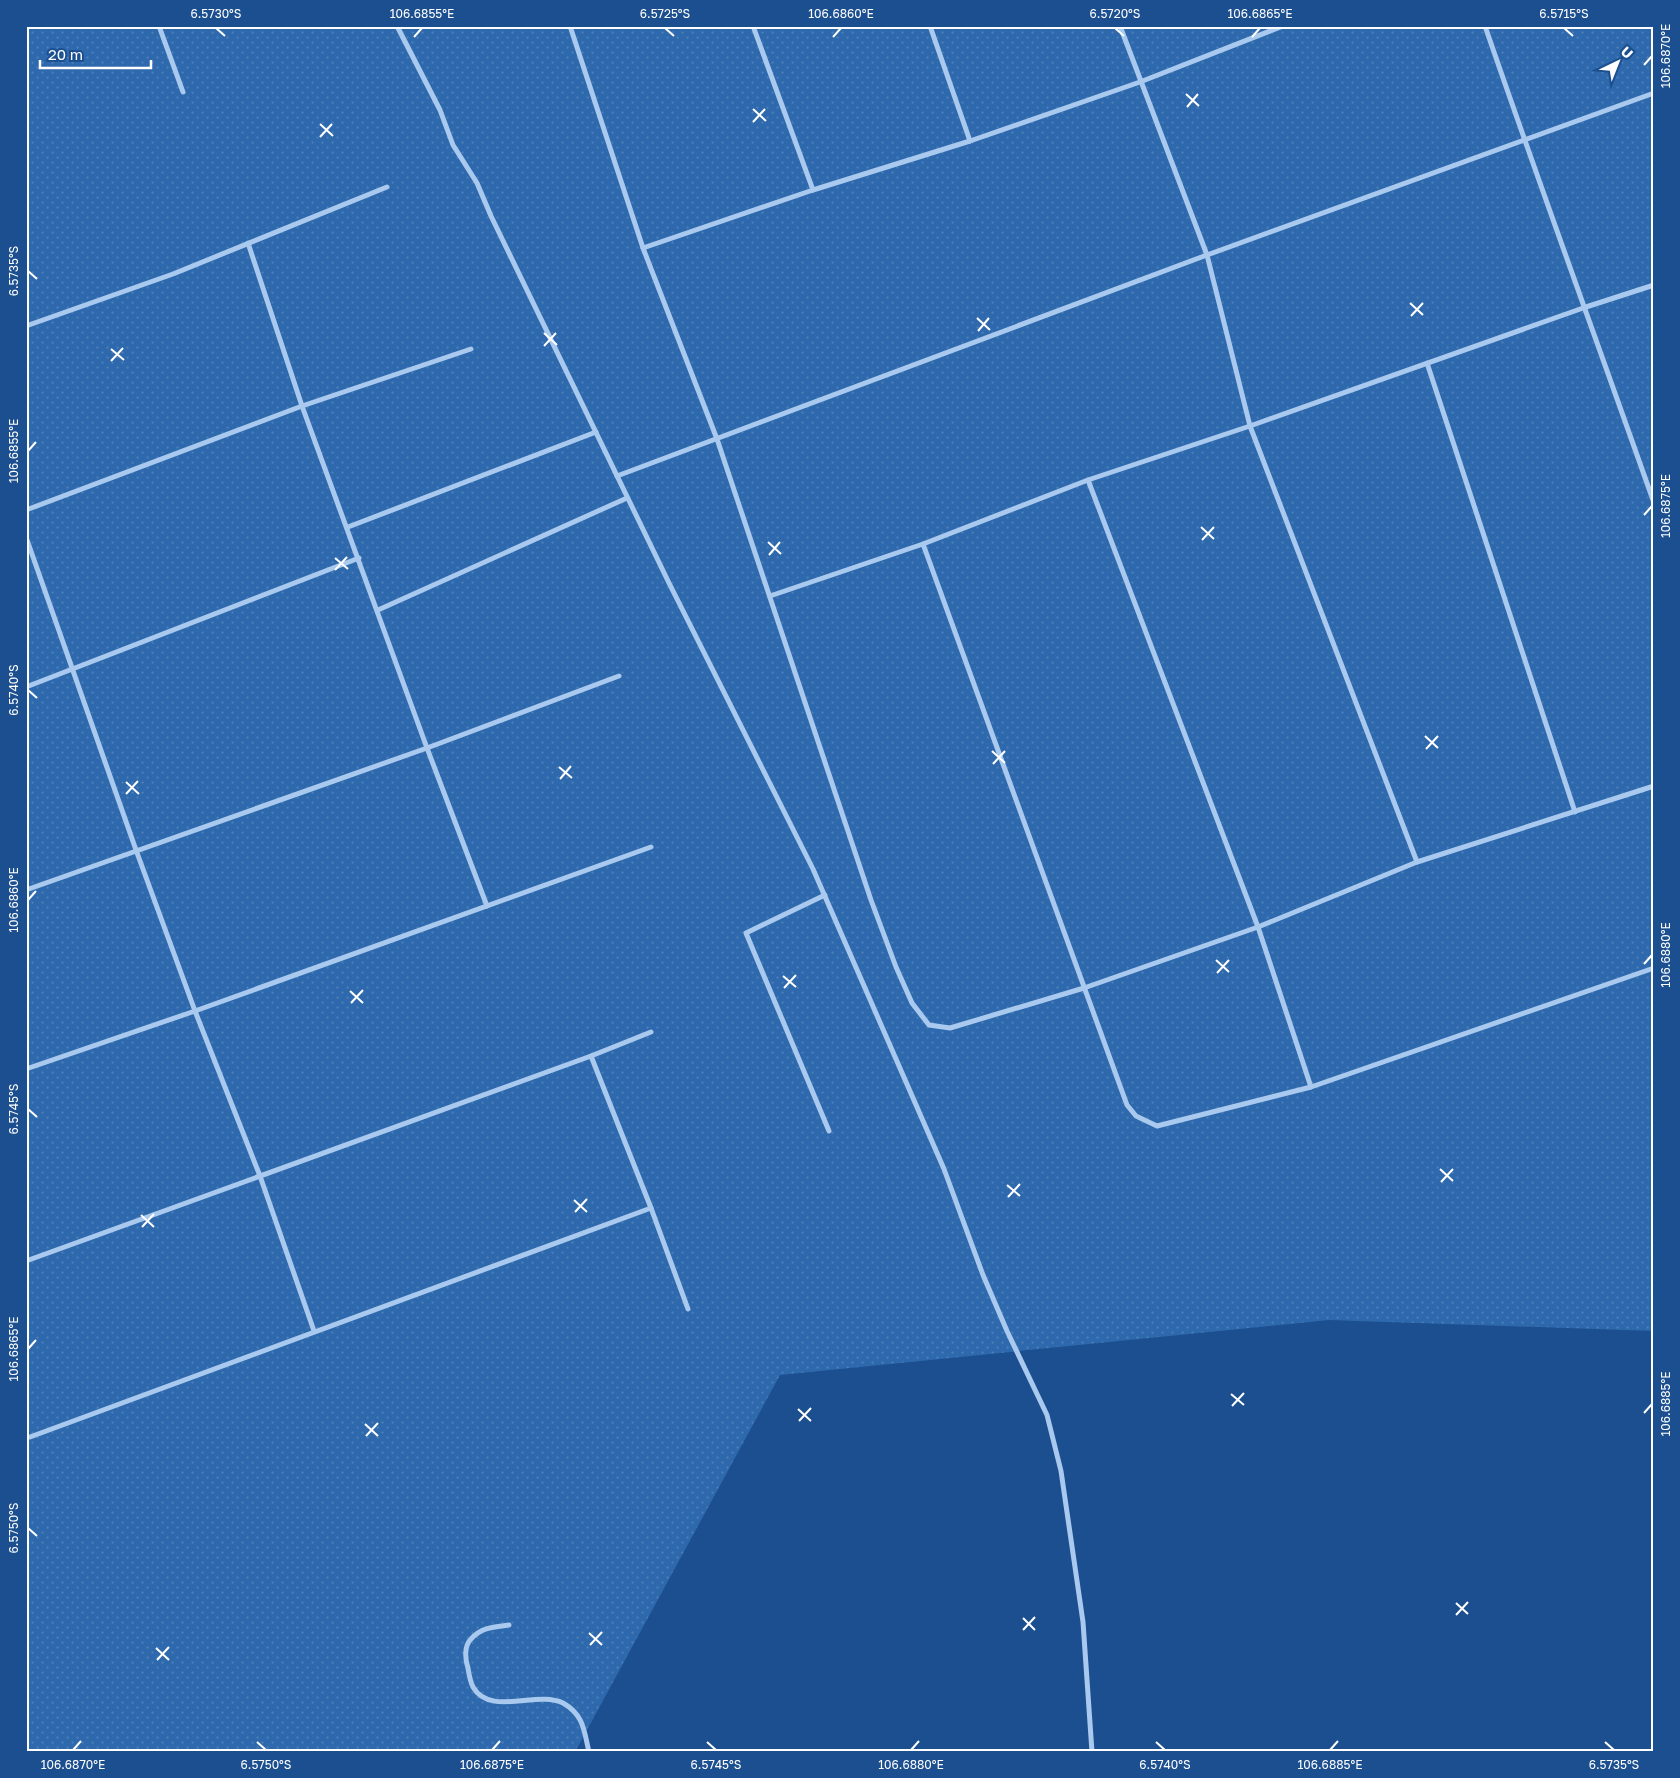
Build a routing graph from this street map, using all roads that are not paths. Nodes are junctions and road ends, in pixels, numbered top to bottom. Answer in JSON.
{"nodes":[{"id":1,"x":159,"y":26,"type":"edge"},
{"id":2,"x":398,"y":26,"type":"edge"},
{"id":3,"x":570,"y":26,"type":"edge"},
{"id":4,"x":752,"y":26,"type":"edge"},
{"id":5,"x":930,"y":26,"type":"edge"},
{"id":6,"x":1120,"y":26,"type":"edge"},
{"id":7,"x":1283,"y":26,"type":"edge"},
{"id":8,"x":1485,"y":26,"type":"edge"},
{"id":9,"x":1140,"y":82,"type":"junction"},
{"id":10,"x":183,"y":92,"type":"dead end"},
{"id":11,"x":1654,"y":93,"type":"edge"},
{"id":12,"x":1524,"y":140,"type":"junction"},
{"id":13,"x":970,"y":141,"type":"junction"},
{"id":14,"x":387,"y":187,"type":"dead end"},
{"id":15,"x":813,"y":190,"type":"junction"},
{"id":16,"x":248,"y":243,"type":"junction"},
{"id":17,"x":643,"y":248,"type":"junction"},
{"id":18,"x":1207,"y":255,"type":"junction"},
{"id":19,"x":1654,"y":285,"type":"edge"},
{"id":20,"x":1586,"y":307,"type":"junction"},
{"id":21,"x":26,"y":326,"type":"edge"},
{"id":22,"x":471,"y":349,"type":"dead end"},
{"id":23,"x":1427,"y":363,"type":"junction"},
{"id":24,"x":302,"y":406,"type":"junction"},
{"id":25,"x":1250,"y":426,"type":"junction"},
{"id":26,"x":596,"y":432,"type":"junction"},
{"id":27,"x":717,"y":438,"type":"junction"},
{"id":28,"x":617,"y":476,"type":"junction"},
{"id":29,"x":1088,"y":480,"type":"junction"},
{"id":30,"x":628,"y":498,"type":"junction"},
{"id":31,"x":1654,"y":503,"type":"edge"},
{"id":32,"x":26,"y":510,"type":"edge"},
{"id":33,"x":348,"y":527,"type":"junction"},
{"id":34,"x":26,"y":537,"type":"edge"},
{"id":35,"x":923,"y":544,"type":"junction"},
{"id":36,"x":358,"y":558,"type":"junction"},
{"id":37,"x":770,"y":596,"type":"junction"},
{"id":38,"x":378,"y":610,"type":"junction"},
{"id":39,"x":74,"y":670,"type":"junction"},
{"id":40,"x":619,"y":676,"type":"dead end"},
{"id":41,"x":26,"y":688,"type":"edge"},
{"id":42,"x":427,"y":748,"type":"junction"},
{"id":43,"x":1654,"y":786,"type":"edge"},
{"id":44,"x":1575,"y":812,"type":"junction"},
{"id":45,"x":651,"y":847,"type":"dead end"},
{"id":46,"x":136,"y":850,"type":"junction"},
{"id":47,"x":1417,"y":862,"type":"junction"},
{"id":48,"x":26,"y":890,"type":"edge"},
{"id":49,"x":825,"y":895,"type":"junction"},
{"id":50,"x":487,"y":906,"type":"junction"},
{"id":51,"x":1258,"y":927,"type":"junction"},
{"id":52,"x":1654,"y":968,"type":"edge"},
{"id":53,"x":1084,"y":988,"type":"junction"},
{"id":54,"x":195,"y":1011,"type":"junction"},
{"id":55,"x":651,"y":1032,"type":"dead end"},
{"id":56,"x":591,"y":1056,"type":"junction"},
{"id":57,"x":26,"y":1069,"type":"edge"},
{"id":58,"x":1311,"y":1087,"type":"junction"},
{"id":59,"x":829,"y":1132,"type":"dead end"},
{"id":60,"x":260,"y":1176,"type":"junction"},
{"id":61,"x":651,"y":1208,"type":"junction"},
{"id":62,"x":26,"y":1260,"type":"edge"},
{"id":63,"x":688,"y":1309,"type":"dead end"},
{"id":64,"x":314,"y":1331,"type":"junction"},
{"id":65,"x":30,"y":1437,"type":"dead end"},
{"id":66,"x":509,"y":1625,"type":"dead end"},
{"id":67,"x":589,"y":1752,"type":"edge"},
{"id":68,"x":1092,"y":1752,"type":"edge"}],
"edges":[{"from":1,"to":10,"type":"street"},
{"from":2,"to":26,"type":"street"},
{"from":3,"to":17,"type":"street"},
{"from":4,"to":15,"type":"street"},
{"from":5,"to":13,"type":"street"},
{"from":6,"to":9,"type":"street"},
{"from":7,"to":9,"type":"street"},
{"from":8,"to":12,"type":"street"},
{"from":9,"to":13,"type":"street"},
{"from":9,"to":18,"type":"street"},
{"from":11,"to":12,"type":"street"},
{"from":12,"to":18,"type":"street"},
{"from":12,"to":20,"type":"street"},
{"from":13,"to":15,"type":"street"},
{"from":14,"to":16,"type":"street"},
{"from":15,"to":17,"type":"street"},
{"from":16,"to":21,"type":"street"},
{"from":16,"to":24,"type":"street"},
{"from":17,"to":27,"type":"street"},
{"from":18,"to":25,"type":"street"},
{"from":18,"to":27,"type":"street"},
{"from":19,"to":20,"type":"street"},
{"from":20,"to":23,"type":"street"},
{"from":20,"to":31,"type":"street"},
{"from":22,"to":24,"type":"street"},
{"from":23,"to":25,"type":"street"},
{"from":23,"to":44,"type":"street"},
{"from":24,"to":32,"type":"street"},
{"from":24,"to":33,"type":"street"},
{"from":25,"to":29,"type":"street"},
{"from":25,"to":47,"type":"street"},
{"from":26,"to":28,"type":"street"},
{"from":26,"to":33,"type":"street"},
{"from":27,"to":28,"type":"street"},
{"from":27,"to":37,"type":"street"},
{"from":28,"to":30,"type":"street"},
{"from":29,"to":35,"type":"street"},
{"from":29,"to":51,"type":"street"},
{"from":30,"to":38,"type":"street"},
{"from":30,"to":49,"type":"street"},
{"from":33,"to":36,"type":"street"},
{"from":34,"to":39,"type":"street"},
{"from":35,"to":37,"type":"street"},
{"from":35,"to":53,"type":"street"},
{"from":36,"to":38,"type":"street"},
{"from":36,"to":39,"type":"street"},
{"from":37,"to":53,"type":"street"},
{"from":38,"to":42,"type":"street"},
{"from":39,"to":41,"type":"street"},
{"from":39,"to":46,"type":"street"},
{"from":40,"to":42,"type":"street"},
{"from":42,"to":46,"type":"street"},
{"from":42,"to":50,"type":"street"},
{"from":43,"to":44,"type":"street"},
{"from":44,"to":47,"type":"street"},
{"from":45,"to":50,"type":"street"},
{"from":46,"to":48,"type":"street"},
{"from":46,"to":54,"type":"street"},
{"from":47,"to":51,"type":"street"},
{"from":49,"to":59,"type":"street"},
{"from":49,"to":68,"type":"street"},
{"from":50,"to":54,"type":"street"},
{"from":51,"to":53,"type":"street"},
{"from":51,"to":58,"type":"street"},
{"from":52,"to":58,"type":"street"},
{"from":53,"to":58,"type":"street"},
{"from":54,"to":57,"type":"street"},
{"from":54,"to":60,"type":"street"},
{"from":55,"to":56,"type":"street"},
{"from":56,"to":60,"type":"street"},
{"from":56,"to":61,"type":"street"},
{"from":60,"to":62,"type":"street"},
{"from":60,"to":64,"type":"street"},
{"from":61,"to":63,"type":"street"},
{"from":61,"to":64,"type":"street"},
{"from":64,"to":65,"type":"street"},
{"from":66,"to":67,"type":"street"}]}
